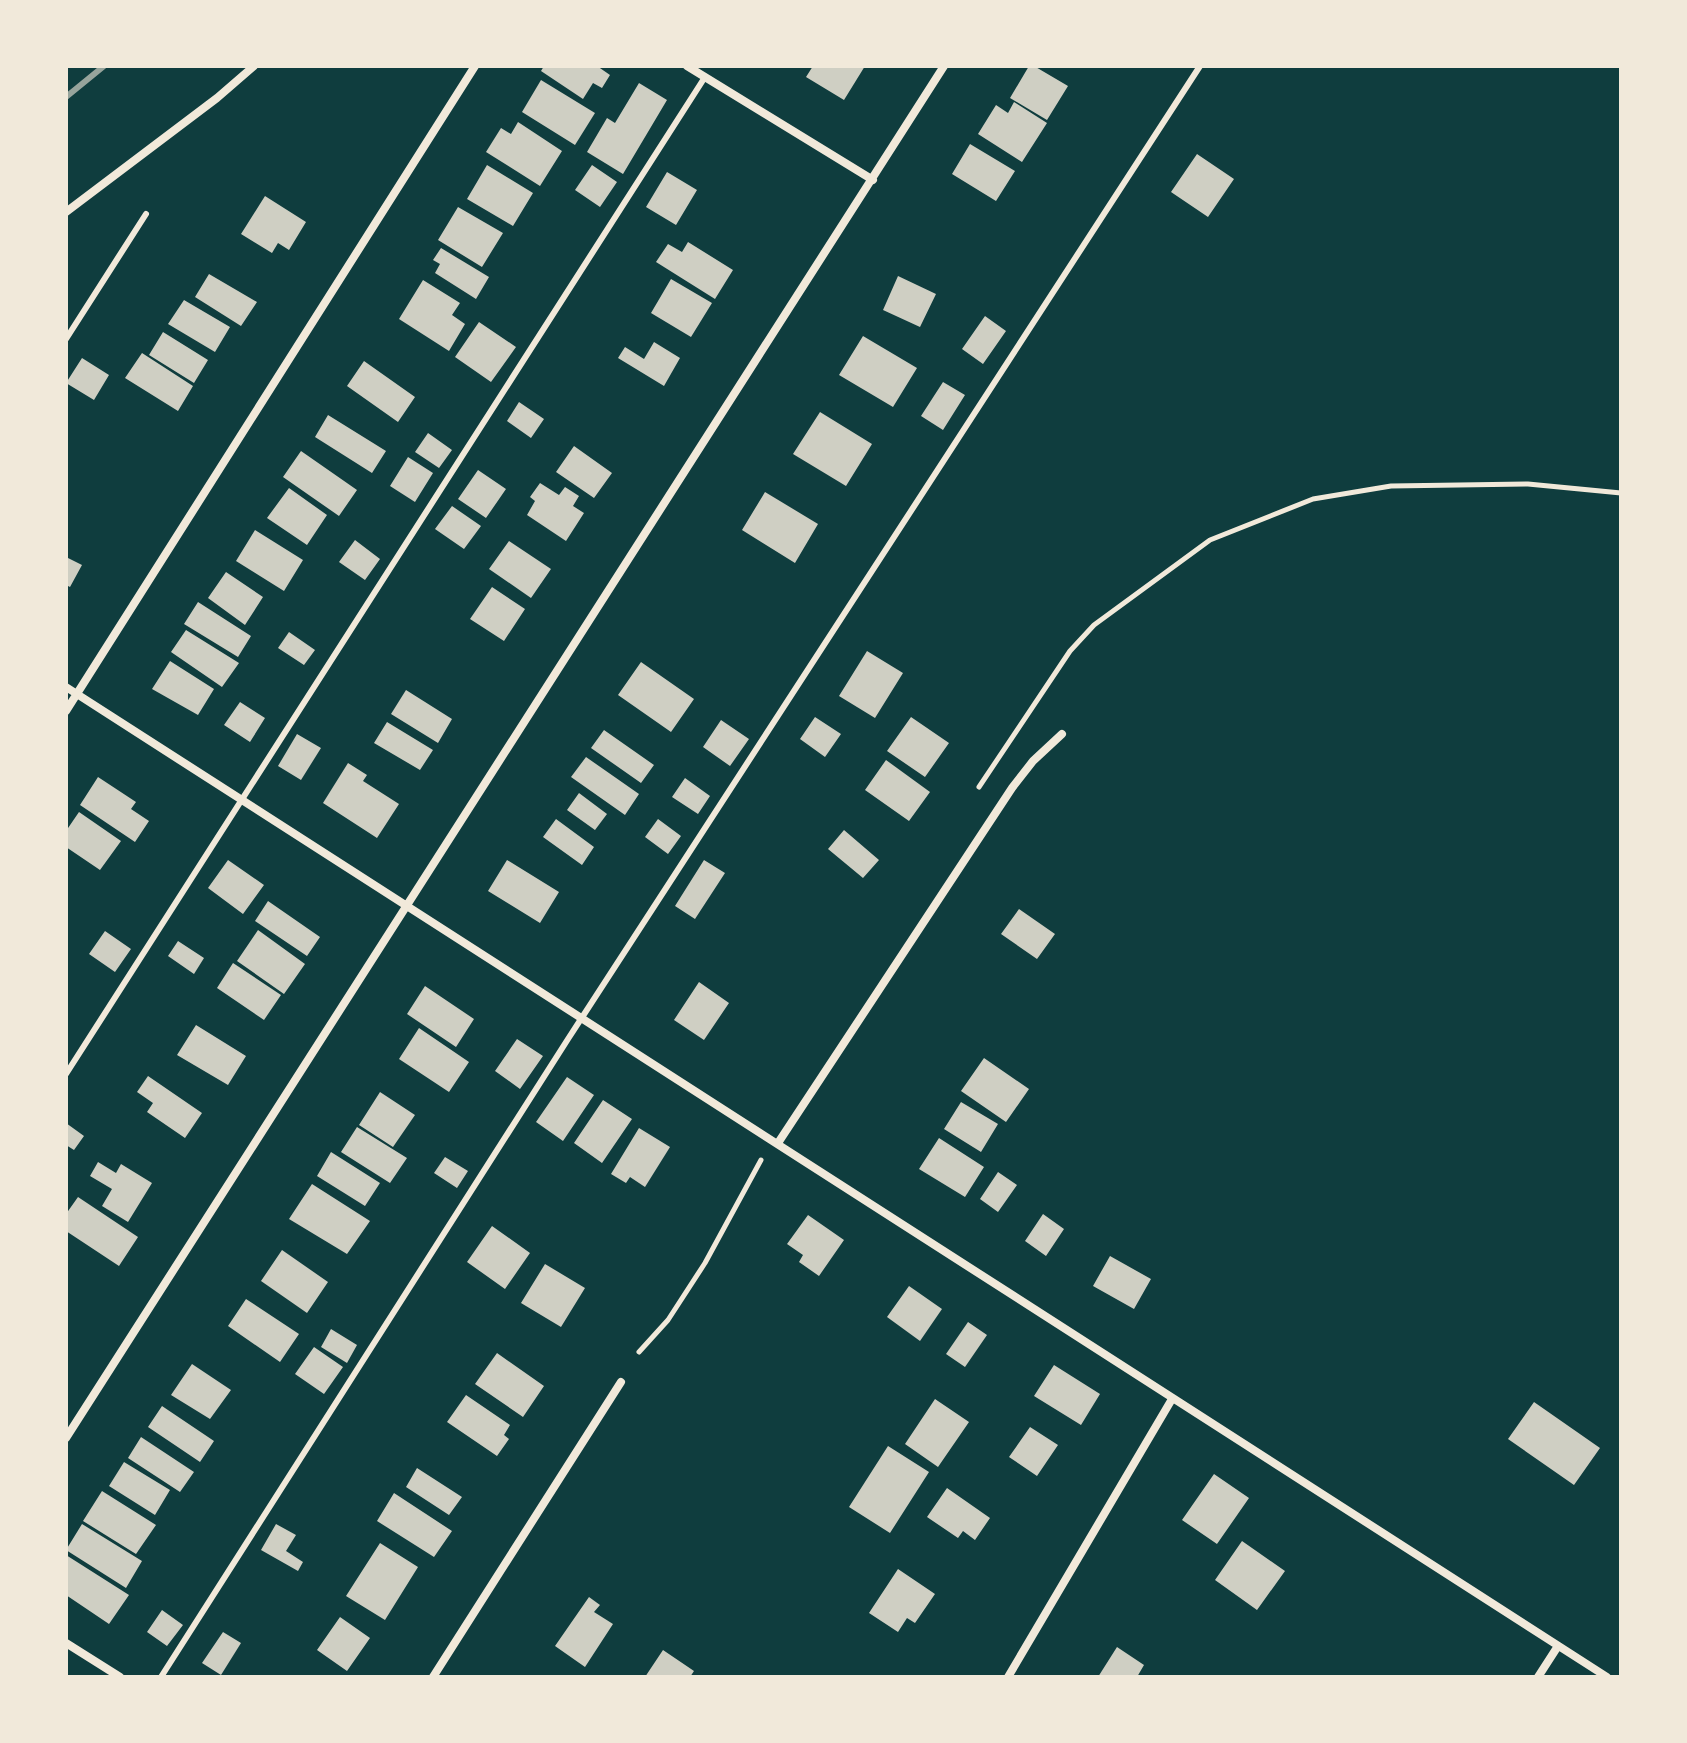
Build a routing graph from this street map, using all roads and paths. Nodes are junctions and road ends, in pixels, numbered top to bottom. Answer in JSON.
{"nodes":[{"id":1,"x":254,"y":66,"type":"edge"},
{"id":2,"x":475,"y":66,"type":"edge"},
{"id":3,"x":687,"y":66,"type":"edge"},
{"id":4,"x":944,"y":66,"type":"edge"},
{"id":5,"x":1200,"y":66,"type":"edge"},
{"id":6,"x":705,"y":77,"type":"junction"},
{"id":7,"x":873,"y":180,"type":"junction"},
{"id":8,"x":66,"y":212,"type":"edge"},
{"id":9,"x":146,"y":214,"type":"dead end"},
{"id":10,"x":66,"y":339,"type":"edge"},
{"id":11,"x":1621,"y":493,"type":"edge"},
{"id":12,"x":66,"y":687,"type":"edge"},
{"id":13,"x":77,"y":694,"type":"junction"},
{"id":14,"x":66,"y":711,"type":"edge"},
{"id":15,"x":1062,"y":734,"type":"dead end"},
{"id":16,"x":979,"y":787,"type":"dead end"},
{"id":17,"x":241,"y":801,"type":"junction"},
{"id":18,"x":407,"y":905,"type":"junction"},
{"id":19,"x":583,"y":1016,"type":"junction"},
{"id":20,"x":66,"y":1074,"type":"edge"},
{"id":21,"x":778,"y":1143,"type":"junction"},
{"id":22,"x":761,"y":1160,"type":"dead end"},
{"id":23,"x":639,"y":1352,"type":"dead end"},
{"id":24,"x":621,"y":1382,"type":"dead end"},
{"id":25,"x":1172,"y":1399,"type":"junction"},
{"id":26,"x":66,"y":1438,"type":"edge"},
{"id":27,"x":66,"y":1643,"type":"edge"},
{"id":28,"x":1558,"y":1646,"type":"junction"},
{"id":29,"x":120,"y":1677,"type":"edge"},
{"id":30,"x":161,"y":1677,"type":"edge"},
{"id":31,"x":433,"y":1677,"type":"edge"},
{"id":32,"x":1008,"y":1677,"type":"edge"},
{"id":33,"x":1538,"y":1677,"type":"edge"},
{"id":34,"x":1607,"y":1677,"type":"edge"}],
"edges":[{"from":1,"to":8,"type":"street"},
{"from":2,"to":13,"type":"street"},
{"from":3,"to":6,"type":"street"},
{"from":4,"to":7,"type":"street"},
{"from":5,"to":19,"type":"lane"},
{"from":6,"to":7,"type":"street"},
{"from":6,"to":17,"type":"lane"},
{"from":7,"to":18,"type":"street"},
{"from":9,"to":10,"type":"lane"},
{"from":11,"to":16,"type":"path"},
{"from":12,"to":13,"type":"street"},
{"from":13,"to":14,"type":"street"},
{"from":13,"to":17,"type":"street"},
{"from":15,"to":21,"type":"street"},
{"from":17,"to":18,"type":"street"},
{"from":17,"to":20,"type":"lane"},
{"from":18,"to":19,"type":"street"},
{"from":18,"to":26,"type":"street"},
{"from":19,"to":21,"type":"street"},
{"from":19,"to":30,"type":"lane"},
{"from":21,"to":25,"type":"street"},
{"from":22,"to":23,"type":"path"},
{"from":24,"to":31,"type":"street"},
{"from":25,"to":28,"type":"street"},
{"from":25,"to":32,"type":"street"},
{"from":27,"to":29,"type":"street"},
{"from":28,"to":33,"type":"street"},
{"from":28,"to":34,"type":"street"}]}
